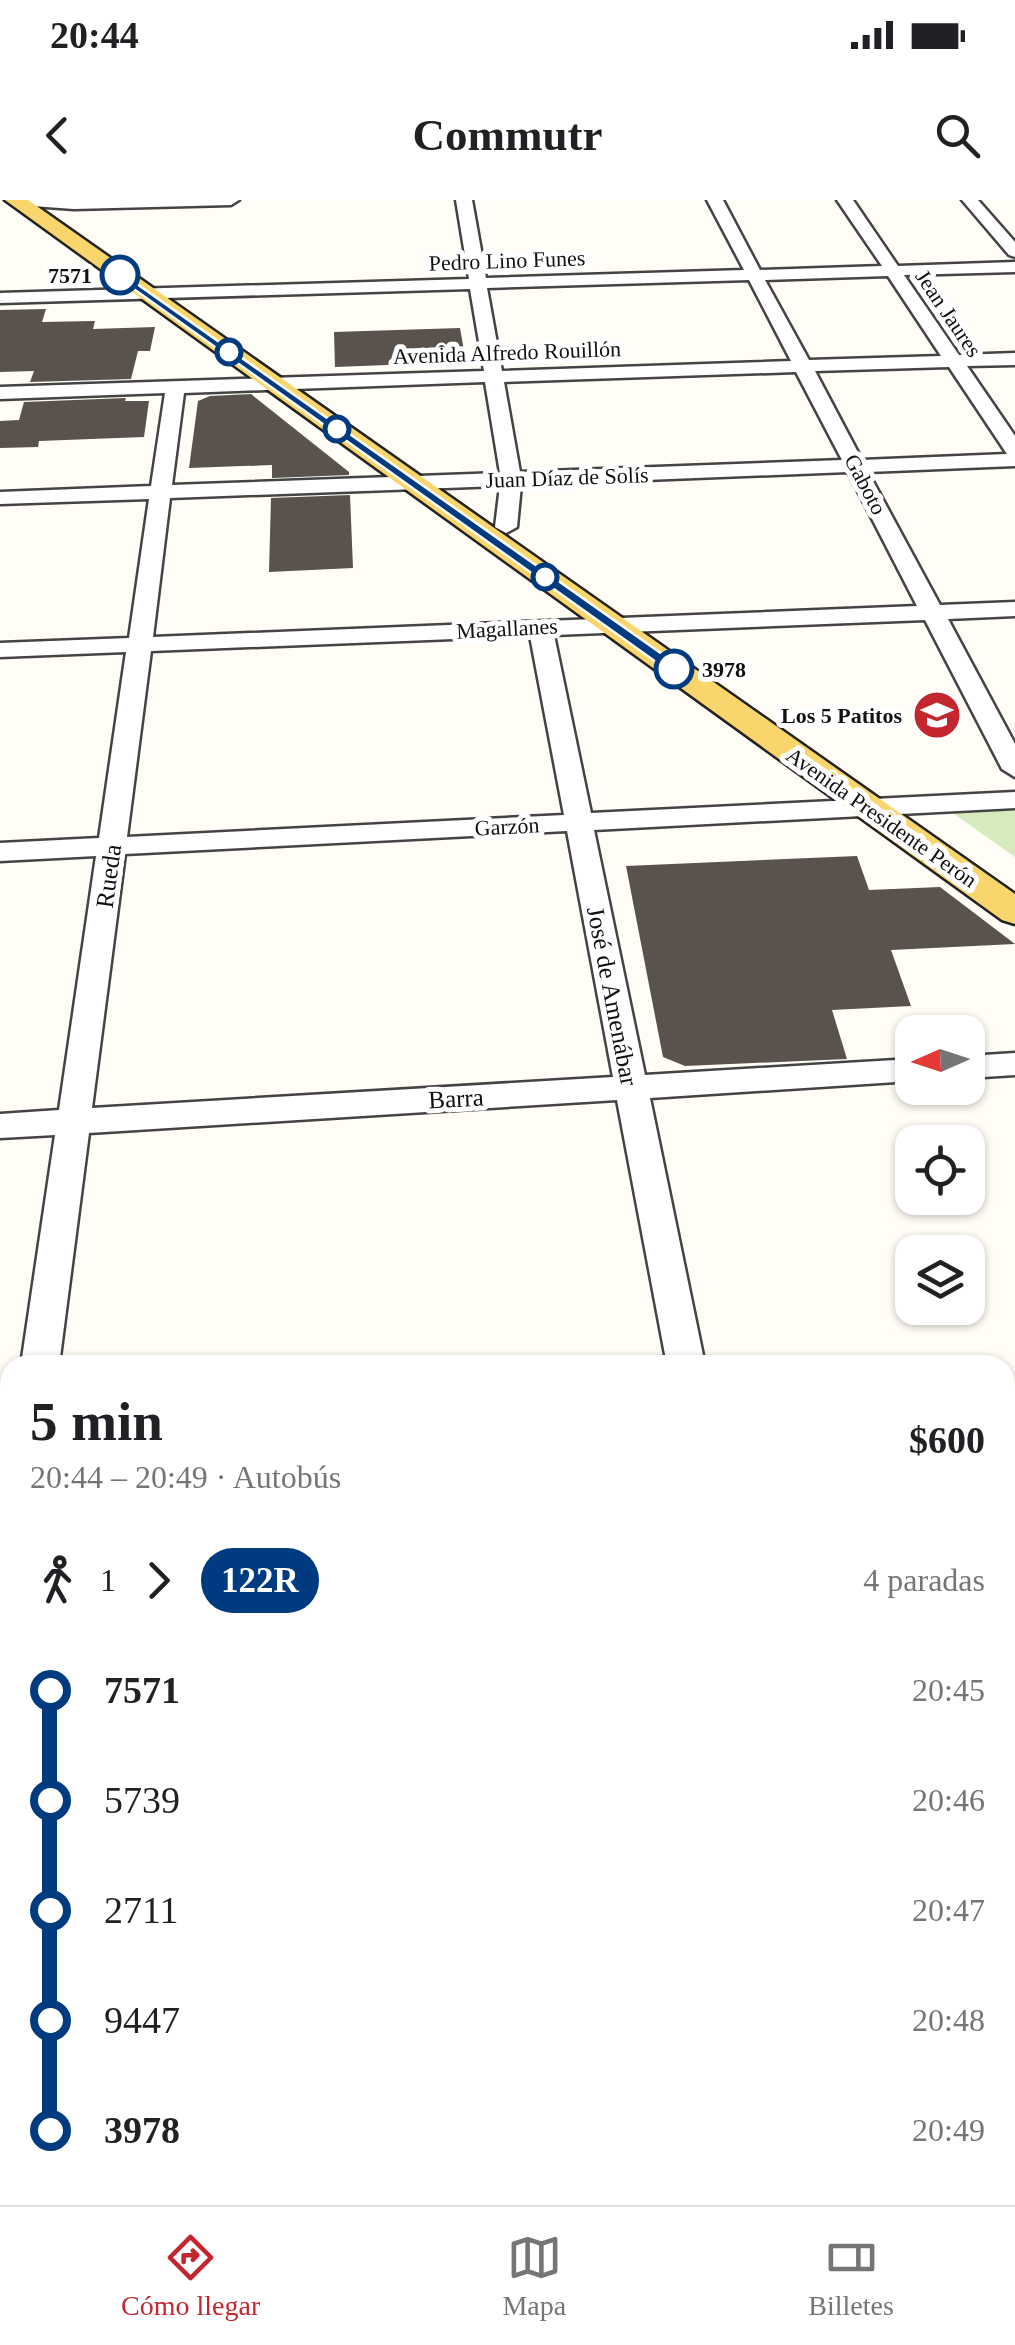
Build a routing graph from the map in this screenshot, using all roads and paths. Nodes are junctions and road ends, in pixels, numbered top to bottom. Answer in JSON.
{"nodes":[{"id":1,"x":16,"y":200,"type":"edge"},
{"id":2,"x":203,"y":200,"type":"edge"},
{"id":3,"x":231,"y":200,"type":"edge"},
{"id":4,"x":464,"y":200,"type":"edge"},
{"id":5,"x":716,"y":200,"type":"edge"},
{"id":6,"x":845,"y":200,"type":"edge"},
{"id":7,"x":970,"y":200,"type":"edge"},
{"id":8,"x":41,"y":201,"type":"edge"},
{"id":9,"x":1015,"y":252,"type":"edge"},
{"id":10,"x":1015,"y":267,"type":"edge"},
{"id":11,"x":893,"y":271,"type":"junction"},
{"id":12,"x":756,"y":275,"type":"junction"},
{"id":13,"x":478,"y":284,"type":"junction"},
{"id":14,"x":173,"y":293,"type":"junction"},
{"id":15,"x":147,"y":294,"type":"junction"},
{"id":16,"x":0,"y":298,"type":"edge"},
{"id":17,"x":1015,"y":348,"type":"edge"},
{"id":18,"x":950,"y":355,"type":"junction"},
{"id":19,"x":1015,"y":358,"type":"edge"},
{"id":20,"x":801,"y":361,"type":"junction"},
{"id":21,"x":493,"y":372,"type":"junction"},
{"id":22,"x":280,"y":379,"type":"junction"},
{"id":23,"x":0,"y":382,"type":"edge"},
{"id":24,"x":175,"y":388,"type":"junction"},
{"id":25,"x":0,"y":393,"type":"edge"},
{"id":26,"x":1015,"y":451,"type":"edge"},
{"id":27,"x":1015,"y":460,"type":"edge"},
{"id":28,"x":856,"y":466,"type":"junction"},
{"id":29,"x":511,"y":480,"type":"junction"},
{"id":30,"x":428,"y":483,"type":"junction"},
{"id":31,"x":161,"y":492,"type":"junction"},
{"id":32,"x":0,"y":498,"type":"edge"},
{"id":33,"x":506,"y":526,"type":"junction"},
{"id":34,"x":1015,"y":608,"type":"edge"},
{"id":35,"x":933,"y":612,"type":"junction"},
{"id":36,"x":642,"y":622,"type":"junction"},
{"id":37,"x":610,"y":623,"type":"junction"},
{"id":38,"x":540,"y":626,"type":"junction"},
{"id":39,"x":140,"y":644,"type":"junction"},
{"id":40,"x":0,"y":650,"type":"edge"},
{"id":41,"x":1015,"y":769,"type":"edge"},
{"id":42,"x":1015,"y":800,"type":"edge"},
{"id":43,"x":902,"y":806,"type":"junction"},
{"id":44,"x":868,"y":808,"type":"junction"},
{"id":45,"x":579,"y":822,"type":"junction"},
{"id":46,"x":112,"y":846,"type":"junction"},
{"id":47,"x":0,"y":852,"type":"edge"},
{"id":48,"x":1015,"y":884,"type":"edge"},
{"id":49,"x":1015,"y":912,"type":"edge"},
{"id":50,"x":1015,"y":1064,"type":"edge"},
{"id":51,"x":985,"y":1066,"type":"edge"},
{"id":52,"x":895,"y":1071,"type":"edge"},
{"id":53,"x":632,"y":1088,"type":"junction"},
{"id":54,"x":74,"y":1122,"type":"junction"},
{"id":55,"x":0,"y":1126,"type":"edge"},
{"id":56,"x":41,"y":1355,"type":"edge"},
{"id":57,"x":684,"y":1355,"type":"edge"}],
"edges":[{"from":1,"to":8,"type":"street"},
{"from":1,"to":15,"type":"main road","name":"Avenida Presidente Perón"},
{"from":2,"to":3,"type":"street"},
{"from":2,"to":8,"type":"street"},
{"from":4,"to":13,"type":"street"},
{"from":5,"to":12,"type":"street","name":"Gaboto"},
{"from":6,"to":11,"type":"street","name":"Jean Jaures"},
{"from":7,"to":9,"type":"street"},
{"from":8,"to":14,"type":"main road","name":"Avenida Presidente Perón"},
{"from":10,"to":11,"type":"street","name":"Pedro Lino Funes"},
{"from":11,"to":12,"type":"street","name":"Pedro Lino Funes"},
{"from":11,"to":18,"type":"street","name":"Jean Jaures"},
{"from":12,"to":13,"type":"street","name":"Pedro Lino Funes"},
{"from":12,"to":20,"type":"street","name":"Gaboto"},
{"from":13,"to":14,"type":"street","name":"Pedro Lino Funes"},
{"from":13,"to":21,"type":"street"},
{"from":14,"to":15,"type":"street","name":"Pedro Lino Funes"},
{"from":14,"to":22,"type":"main road","name":"Avenida Presidente Perón"},
{"from":15,"to":16,"type":"street","name":"Pedro Lino Funes"},
{"from":15,"to":22,"type":"main road","name":"Avenida Presidente Perón"},
{"from":17,"to":18,"type":"street","name":"Avenida Alfredo Rouillón"},
{"from":18,"to":19,"type":"street","name":"Avenida Alfredo Rouillón"},
{"from":18,"to":20,"type":"street","name":"Avenida Alfredo Rouillón"},
{"from":18,"to":26,"type":"street","name":"Jean Jaures"},
{"from":20,"to":21,"type":"street","name":"Avenida Alfredo Rouillón"},
{"from":20,"to":28,"type":"street","name":"Gaboto"},
{"from":21,"to":22,"type":"street","name":"Avenida Alfredo Rouillón"},
{"from":21,"to":29,"type":"street"},
{"from":22,"to":23,"type":"street","name":"Avenida Alfredo Rouillón"},
{"from":22,"to":24,"type":"street","name":"Avenida Alfredo Rouillón"},
{"from":22,"to":30,"type":"main road","name":"Avenida Presidente Perón"},
{"from":24,"to":25,"type":"street","name":"Avenida Alfredo Rouillón"},
{"from":24,"to":31,"type":"street","name":"Rueda"},
{"from":27,"to":28,"type":"street","name":"Juan Díaz de Solís"},
{"from":28,"to":29,"type":"street","name":"Juan Díaz de Solís"},
{"from":28,"to":35,"type":"street","name":"Gaboto"},
{"from":29,"to":30,"type":"street","name":"Juan Díaz de Solís"},
{"from":29,"to":33,"type":"street"},
{"from":30,"to":31,"type":"street","name":"Juan Díaz de Solís"},
{"from":30,"to":33,"type":"main road","name":"Avenida Presidente Perón"},
{"from":30,"to":37,"type":"main road","name":"Avenida Presidente Perón"},
{"from":31,"to":32,"type":"street","name":"Juan Díaz de Solís"},
{"from":31,"to":39,"type":"street","name":"Rueda"},
{"from":33,"to":36,"type":"main road","name":"Avenida Presidente Perón"},
{"from":34,"to":35,"type":"street","name":"Magallanes"},
{"from":35,"to":36,"type":"street","name":"Magallanes"},
{"from":35,"to":41,"type":"street","name":"Gaboto"},
{"from":36,"to":37,"type":"street","name":"Magallanes"},
{"from":36,"to":43,"type":"main road","name":"Avenida Presidente Perón"},
{"from":37,"to":38,"type":"street","name":"Magallanes"},
{"from":37,"to":44,"type":"main road","name":"Avenida Presidente Perón"},
{"from":38,"to":39,"type":"street","name":"Magallanes"},
{"from":38,"to":45,"type":"street","name":"José de Amenábar"},
{"from":39,"to":40,"type":"street","name":"Magallanes"},
{"from":39,"to":46,"type":"street","name":"Rueda"},
{"from":42,"to":43,"type":"street","name":"Garzón"},
{"from":43,"to":44,"type":"street","name":"Garzón"},
{"from":43,"to":48,"type":"main road","name":"Avenida Presidente Perón"},
{"from":44,"to":45,"type":"street","name":"Garzón"},
{"from":44,"to":49,"type":"main road","name":"Avenida Presidente Perón"},
{"from":45,"to":46,"type":"street","name":"Garzón"},
{"from":45,"to":53,"type":"street","name":"José de Amenábar"},
{"from":46,"to":47,"type":"street","name":"Garzón"},
{"from":46,"to":54,"type":"street","name":"Rueda"},
{"from":50,"to":51,"type":"street"},
{"from":52,"to":53,"type":"street","name":"Barra"},
{"from":53,"to":54,"type":"street","name":"Barra"},
{"from":53,"to":57,"type":"street","name":"José de Amenábar"},
{"from":54,"to":55,"type":"street","name":"Barra"},
{"from":54,"to":56,"type":"street","name":"Rueda"}]}
